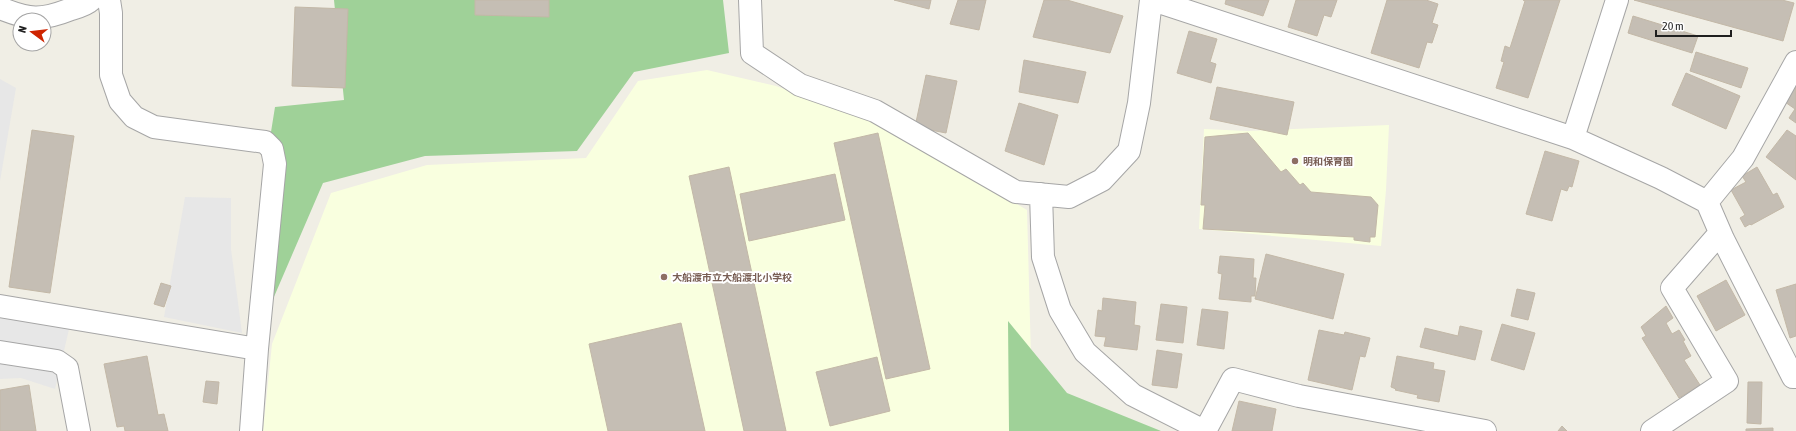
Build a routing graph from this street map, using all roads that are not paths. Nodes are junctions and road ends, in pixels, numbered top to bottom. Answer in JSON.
{"nodes":[{"id":1,"x":91,"y":0,"type":"edge"},
{"id":2,"x":109,"y":0,"type":"edge"},
{"id":3,"x":750,"y":0,"type":"edge"},
{"id":4,"x":1152,"y":0,"type":"edge"},
{"id":5,"x":1617,"y":0,"type":"edge"},
{"id":6,"x":0,"y":8,"type":"edge"},
{"id":7,"x":1796,"y":62,"type":"edge"},
{"id":8,"x":1573,"y":138,"type":"junction"},
{"id":9,"x":1041,"y":194,"type":"junction"},
{"id":10,"x":1707,"y":202,"type":"junction"},
{"id":11,"x":1720,"y":233,"type":"junction"},
{"id":12,"x":0,"y":306,"type":"edge"},
{"id":13,"x":257,"y":349,"type":"junction"},
{"id":14,"x":0,"y":352,"type":"edge"},
{"id":15,"x":1796,"y":377,"type":"edge"},
{"id":16,"x":79,"y":431,"type":"edge"},
{"id":17,"x":251,"y":431,"type":"edge"},
{"id":18,"x":1204,"y":431,"type":"edge"},
{"id":19,"x":1485,"y":431,"type":"edge"},
{"id":20,"x":1652,"y":431,"type":"edge"}],
"edges":[{"from":1,"to":6,"type":"street"},
{"from":2,"to":13,"type":"street"},
{"from":3,"to":9,"type":"street"},
{"from":4,"to":8,"type":"street"},
{"from":4,"to":9,"type":"street"},
{"from":5,"to":8,"type":"street"},
{"from":7,"to":10,"type":"street"},
{"from":8,"to":10,"type":"street"},
{"from":9,"to":18,"type":"street"},
{"from":10,"to":11,"type":"street"},
{"from":11,"to":15,"type":"street"},
{"from":11,"to":20,"type":"street"},
{"from":12,"to":13,"type":"street"},
{"from":13,"to":17,"type":"street"},
{"from":14,"to":16,"type":"street"},
{"from":18,"to":19,"type":"street"}]}
